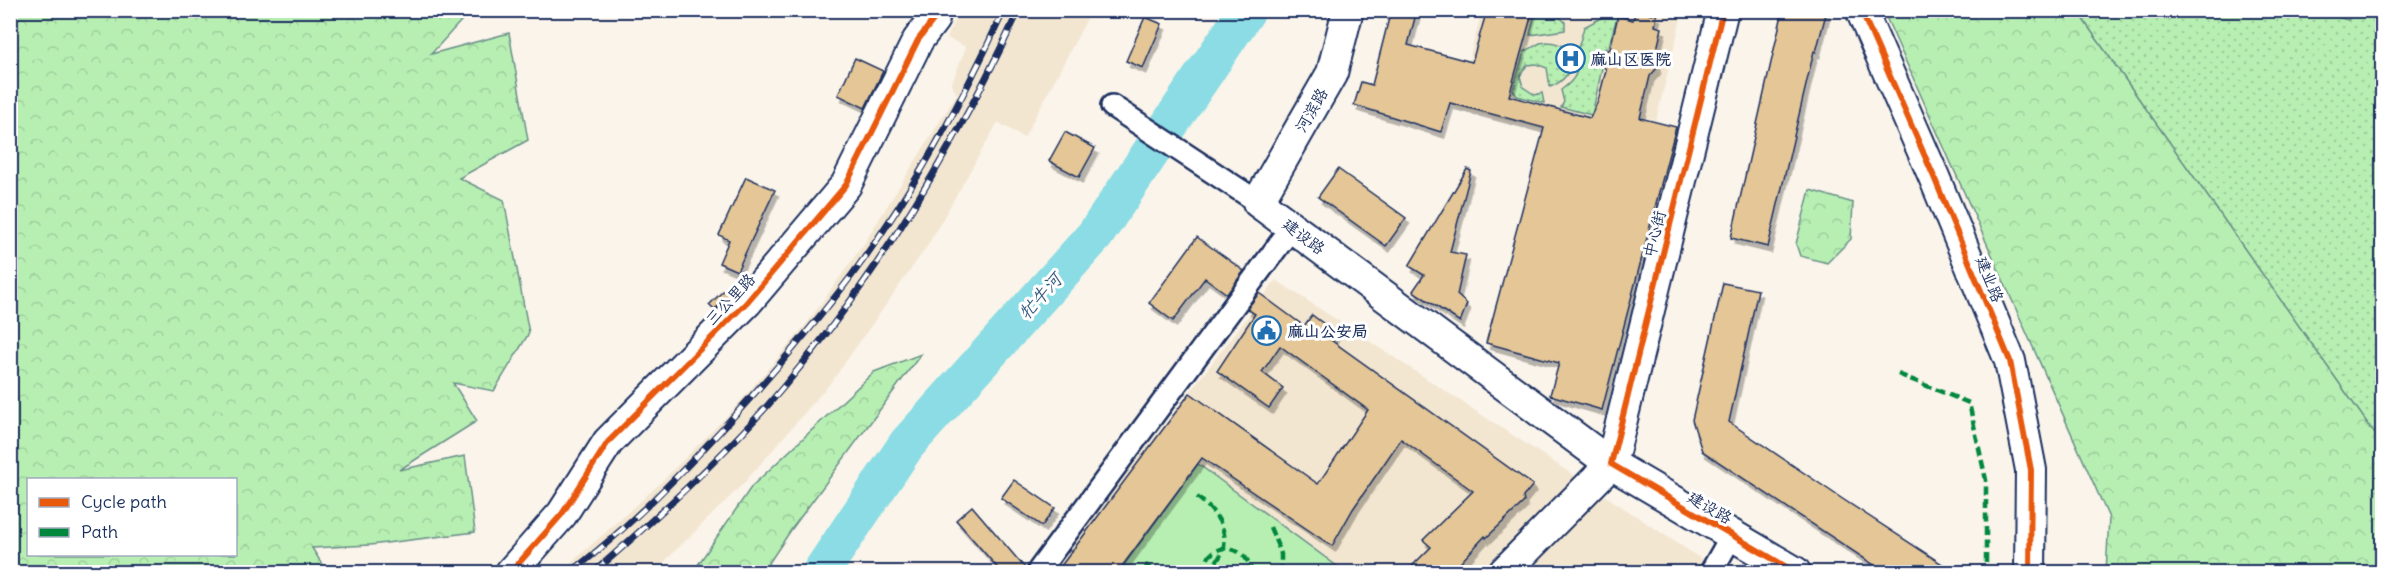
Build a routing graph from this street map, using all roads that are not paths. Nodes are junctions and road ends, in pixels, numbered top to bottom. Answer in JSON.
{"nodes":[{"id":1,"x":1348,"y":10,"type":"edge"},
{"id":2,"x":1723,"y":10,"type":"edge"},
{"id":3,"x":1861,"y":10,"type":"edge"},
{"id":4,"x":934,"y":14,"type":"edge"},
{"id":5,"x":1112,"y":105,"type":"dead end"},
{"id":6,"x":1258,"y":202,"type":"junction"},
{"id":7,"x":1292,"y":227,"type":"junction"},
{"id":8,"x":1611,"y":464,"type":"junction"},
{"id":9,"x":1732,"y":535,"type":"junction"},
{"id":10,"x":1038,"y":572,"type":"edge"},
{"id":11,"x":511,"y":573,"type":"edge"},
{"id":12,"x":1504,"y":573,"type":"edge"},
{"id":13,"x":1711,"y":573,"type":"edge"},
{"id":14,"x":1795,"y":573,"type":"edge"},
{"id":15,"x":2030,"y":573,"type":"edge"}],
"edges":[{"from":1,"to":6,"type":"street","name":"河滨路"},
{"from":2,"to":8,"type":"street","name":"中心街"},
{"from":3,"to":15,"type":"street","name":"建业路"},
{"from":4,"to":11,"type":"street","name":"三公里路"},
{"from":5,"to":6,"type":"street"},
{"from":6,"to":7,"type":"street","name":"建设路"},
{"from":7,"to":8,"type":"street","name":"建设路"},
{"from":7,"to":10,"type":"street"},
{"from":8,"to":9,"type":"street","name":"建设路"},
{"from":8,"to":12,"type":"street"},
{"from":9,"to":13,"type":"street"},
{"from":9,"to":14,"type":"street","name":"建设路"}]}
